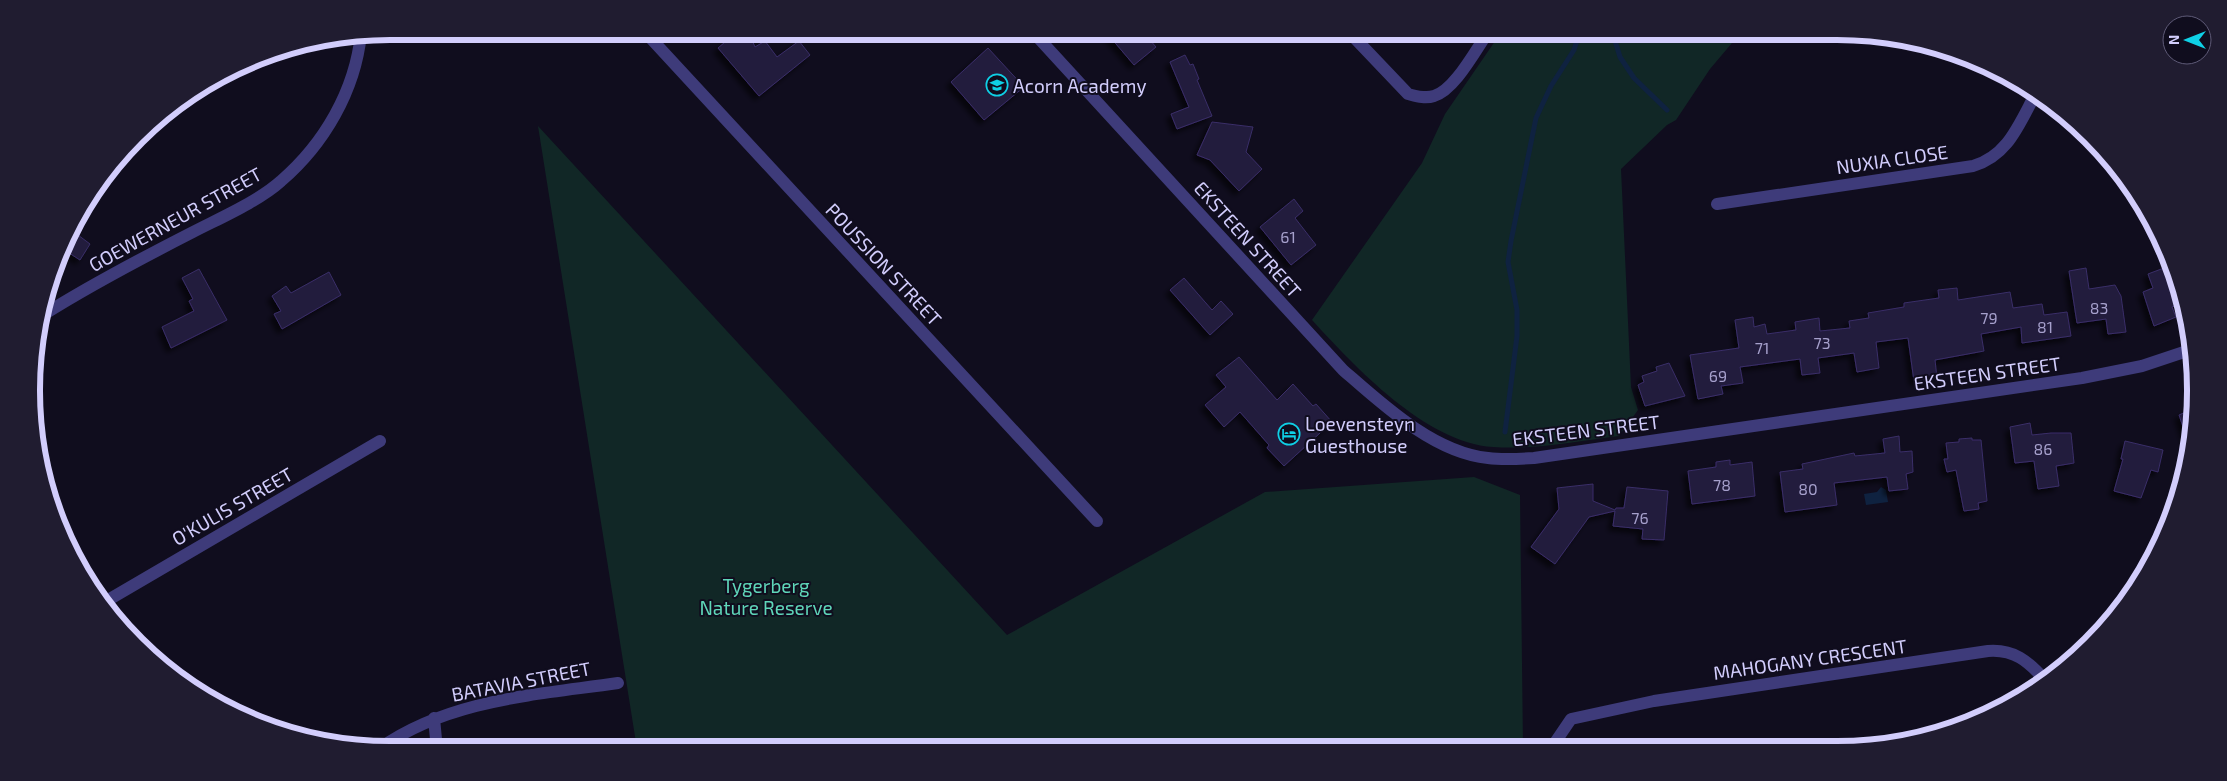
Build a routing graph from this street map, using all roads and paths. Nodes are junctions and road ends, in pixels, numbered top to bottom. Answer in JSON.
{"nodes":[{"id":1,"x":652,"y":40,"type":"edge"},
{"id":2,"x":1040,"y":40,"type":"edge"},
{"id":3,"x":1357,"y":40,"type":"edge"},
{"id":4,"x":1483,"y":40,"type":"edge"},
{"id":5,"x":359,"y":42,"type":"edge"},
{"id":6,"x":2032,"y":100,"type":"edge"},
{"id":7,"x":1717,"y":204,"type":"dead end"},
{"id":8,"x":49,"y":311,"type":"edge"},
{"id":9,"x":2185,"y":352,"type":"edge"},
{"id":10,"x":380,"y":441,"type":"dead end"},
{"id":11,"x":1097,"y":521,"type":"dead end"},
{"id":12,"x":109,"y":600,"type":"edge"},
{"id":13,"x":2040,"y":676,"type":"edge"},
{"id":14,"x":618,"y":683,"type":"dead end"},
{"id":15,"x":434,"y":718,"type":"junction"},
{"id":16,"x":393,"y":741,"type":"edge"},
{"id":17,"x":436,"y":741,"type":"edge"},
{"id":18,"x":1556,"y":741,"type":"edge"}],
"edges":[{"from":1,"to":11,"type":"street","name":"POUSSION STREET"},
{"from":2,"to":9,"type":"street","name":"EKSTEEN STREET"},
{"from":3,"to":4,"type":"street"},
{"from":5,"to":8,"type":"street","name":"GOEWERNEUR STREET"},
{"from":6,"to":7,"type":"street","name":"NUXIA CLOSE"},
{"from":10,"to":12,"type":"street","name":"O'KULIS STREET"},
{"from":13,"to":18,"type":"street","name":"MAHOGANY CRESCENT"},
{"from":14,"to":15,"type":"street","name":"BATAVIA STREET"},
{"from":15,"to":16,"type":"street","name":"BATAVIA STREET"},
{"from":15,"to":17,"type":"street"}]}
